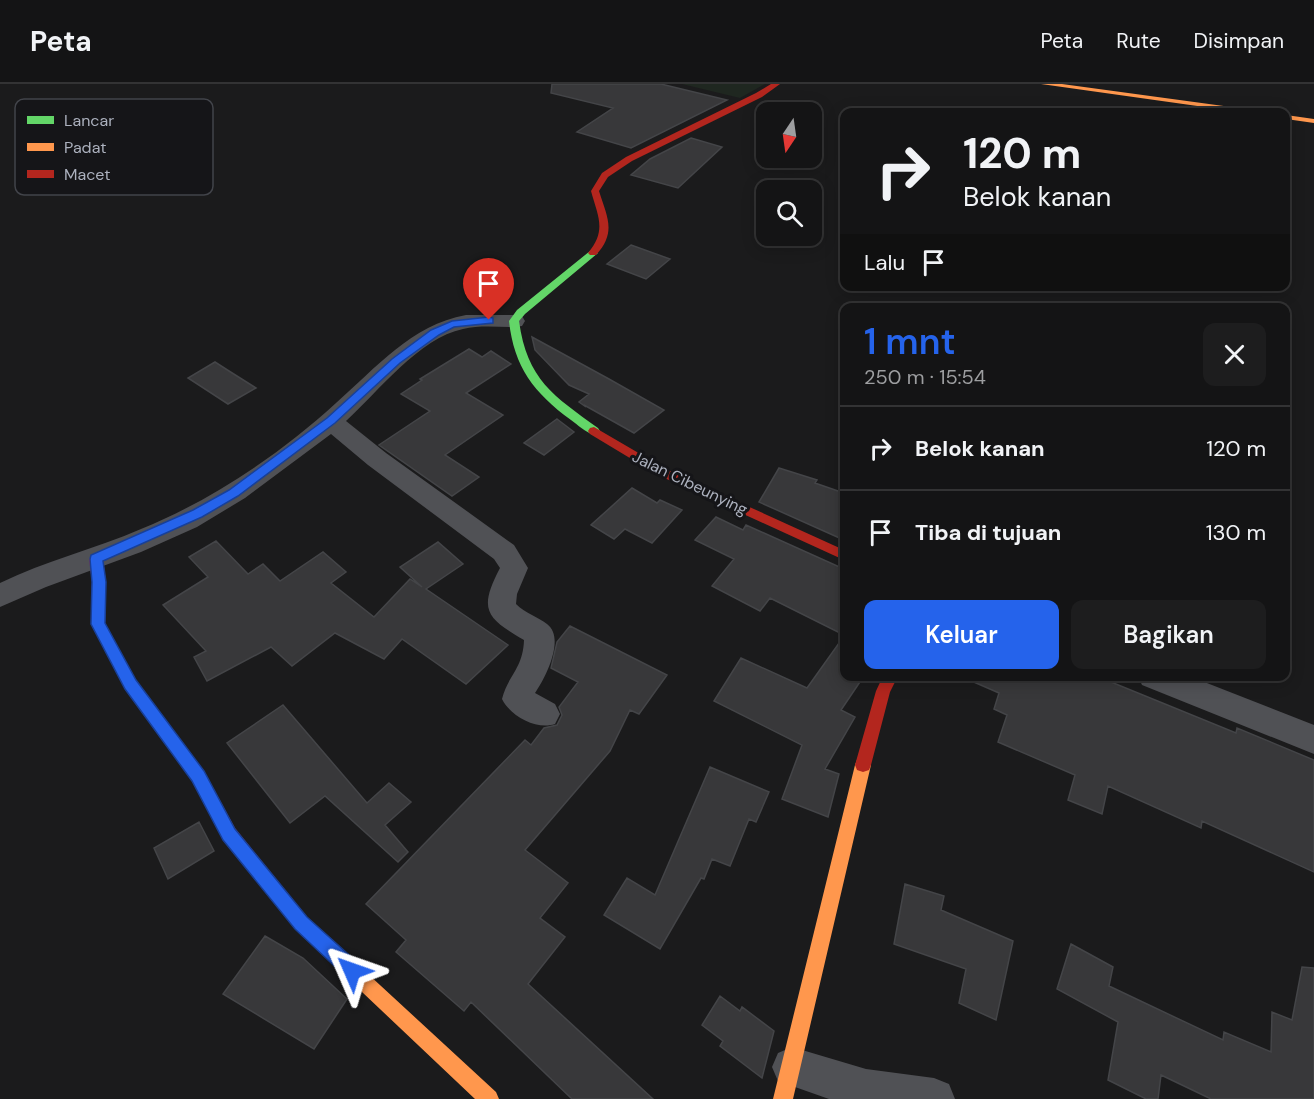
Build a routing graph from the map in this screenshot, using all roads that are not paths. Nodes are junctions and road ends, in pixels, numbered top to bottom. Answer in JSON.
{"nodes":[{"id":1,"x":776,"y":84,"type":"edge"},
{"id":2,"x":1045,"y":84,"type":"edge"},
{"id":3,"x":1223,"y":108,"type":"edge"},
{"id":4,"x":1290,"y":118,"type":"edge"},
{"id":5,"x":1314,"y":121,"type":"edge"},
{"id":6,"x":514,"y":321,"type":"junction"},
{"id":7,"x":331,"y":421,"type":"junction"},
{"id":8,"x":840,"y":553,"type":"edge"},
{"id":9,"x":96,"y":559,"type":"junction"},
{"id":10,"x":0,"y":596,"type":"edge"},
{"id":11,"x":888,"y":681,"type":"edge"},
{"id":12,"x":1166,"y":681,"type":"edge"},
{"id":13,"x":544,"y":714,"type":"dead end"},
{"id":14,"x":1314,"y":740,"type":"edge"},
{"id":15,"x":788,"y":1083,"type":"edge"},
{"id":16,"x":489,"y":1099,"type":"edge"},
{"id":17,"x":934,"y":1099,"type":"edge"}],
"edges":[{"from":1,"to":6,"type":"street"},
{"from":2,"to":3,"type":"street"},
{"from":4,"to":5,"type":"street"},
{"from":6,"to":7,"type":"street"},
{"from":6,"to":8,"type":"street","name":"Jalan Cibeunying"},
{"from":7,"to":9,"type":"street"},
{"from":7,"to":13,"type":"street"},
{"from":9,"to":10,"type":"street"},
{"from":9,"to":16,"type":"street"},
{"from":11,"to":15,"type":"street"},
{"from":12,"to":14,"type":"street"},
{"from":15,"to":17,"type":"street"}]}
